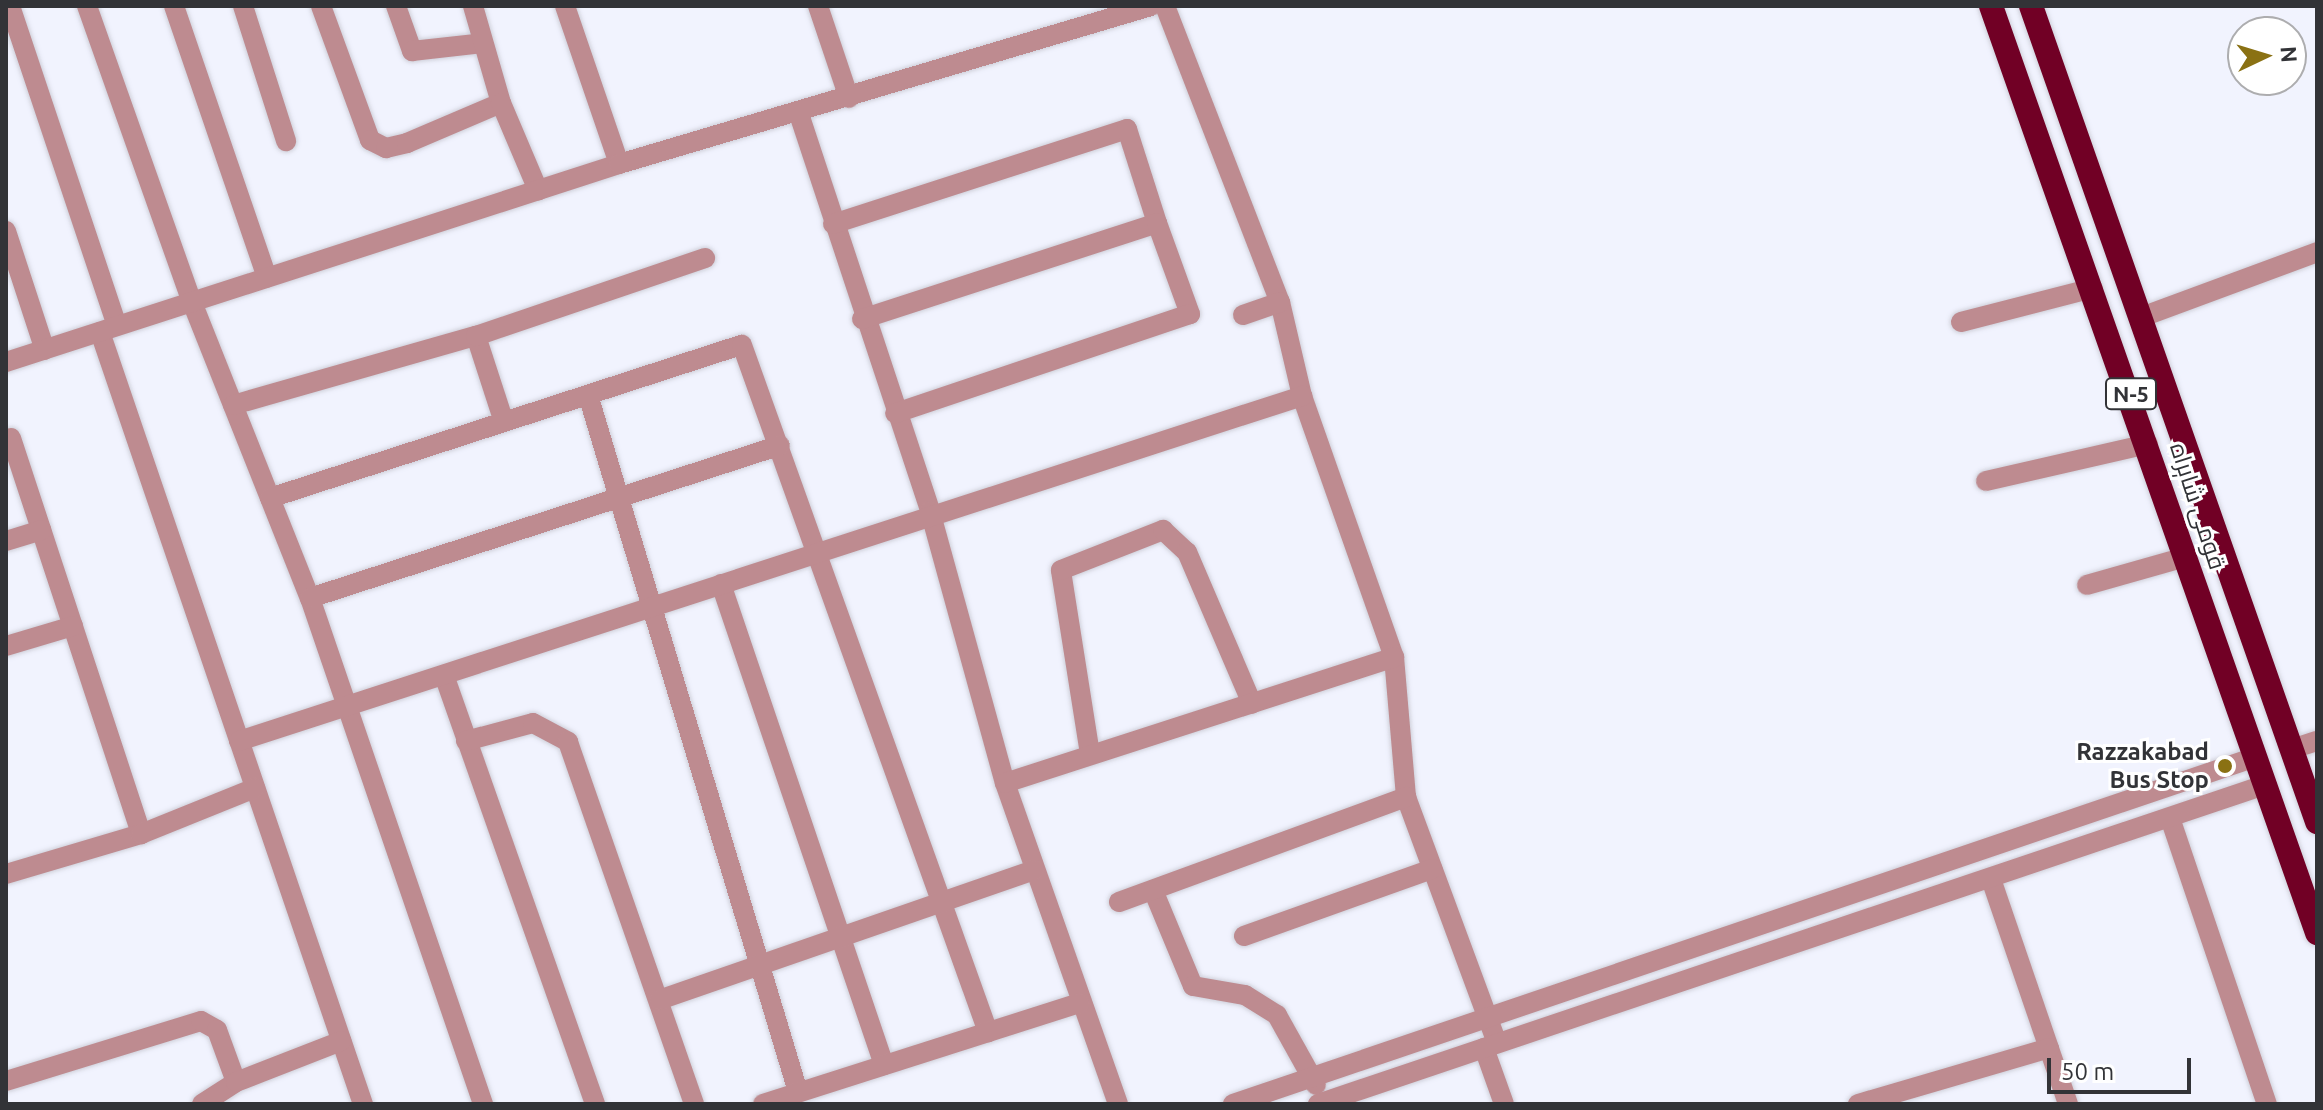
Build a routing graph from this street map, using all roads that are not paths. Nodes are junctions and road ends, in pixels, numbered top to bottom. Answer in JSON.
{"nodes":[{"id":1,"x":10,"y":6,"type":"edge"},
{"id":2,"x":87,"y":6,"type":"edge"},
{"id":3,"x":174,"y":6,"type":"edge"},
{"id":4,"x":243,"y":6,"type":"edge"},
{"id":5,"x":321,"y":6,"type":"edge"},
{"id":6,"x":396,"y":6,"type":"edge"},
{"id":7,"x":473,"y":6,"type":"edge"},
{"id":8,"x":565,"y":6,"type":"edge"},
{"id":9,"x":818,"y":6,"type":"edge"},
{"id":10,"x":1151,"y":6,"type":"edge"},
{"id":11,"x":1165,"y":6,"type":"edge"},
{"id":12,"x":1991,"y":6,"type":"edge"},
{"id":13,"x":2031,"y":6,"type":"edge"},
{"id":14,"x":483,"y":43,"type":"junction"},
{"id":15,"x":849,"y":98,"type":"junction"},
{"id":16,"x":501,"y":103,"type":"junction"},
{"id":17,"x":799,"y":114,"type":"junction"},
{"id":18,"x":286,"y":141,"type":"dead end"},
{"id":19,"x":619,"y":164,"type":"junction"},
{"id":20,"x":538,"y":190,"type":"junction"},
{"id":21,"x":1157,"y":223,"type":"junction"},
{"id":22,"x":833,"y":224,"type":"junction"},
{"id":23,"x":6,"y":233,"type":"edge"},
{"id":24,"x":2317,"y":252,"type":"edge"},
{"id":25,"x":705,"y":258,"type":"dead end"},
{"id":26,"x":267,"y":278,"type":"junction"},
{"id":27,"x":2093,"y":288,"type":"junction"},
{"id":28,"x":192,"y":302,"type":"junction"},
{"id":29,"x":1280,"y":302,"type":"junction"},
{"id":30,"x":1243,"y":315,"type":"dead end"},
{"id":31,"x":2139,"y":318,"type":"junction"},
{"id":32,"x":862,"y":319,"type":"junction"},
{"id":33,"x":1961,"y":322,"type":"dead end"},
{"id":34,"x":109,"y":329,"type":"junction"},
{"id":35,"x":476,"y":336,"type":"junction"},
{"id":36,"x":45,"y":350,"type":"junction"},
{"id":37,"x":6,"y":362,"type":"edge"},
{"id":38,"x":588,"y":395,"type":"junction"},
{"id":39,"x":1302,"y":396,"type":"junction"},
{"id":40,"x":233,"y":405,"type":"junction"},
{"id":41,"x":895,"y":413,"type":"junction"},
{"id":42,"x":504,"y":422,"type":"junction"},
{"id":43,"x":11,"y":438,"type":"dead end"},
{"id":44,"x":2148,"y":444,"type":"junction"},
{"id":45,"x":780,"y":445,"type":"junction"},
{"id":46,"x":1986,"y":481,"type":"dead end"},
{"id":47,"x":618,"y":492,"type":"junction"},
{"id":48,"x":270,"y":498,"type":"junction"},
{"id":49,"x":930,"y":511,"type":"junction"},
{"id":50,"x":41,"y":530,"type":"junction"},
{"id":51,"x":6,"y":541,"type":"edge"},
{"id":52,"x":814,"y":554,"type":"junction"},
{"id":53,"x":2185,"y":557,"type":"junction"},
{"id":54,"x":721,"y":584,"type":"junction"},
{"id":55,"x":2087,"y":585,"type":"dead end"},
{"id":56,"x":310,"y":598,"type":"junction"},
{"id":57,"x":650,"y":608,"type":"junction"},
{"id":58,"x":73,"y":626,"type":"junction"},
{"id":59,"x":6,"y":646,"type":"edge"},
{"id":60,"x":1394,"y":657,"type":"junction"},
{"id":61,"x":444,"y":675,"type":"junction"},
{"id":62,"x":1252,"y":704,"type":"junction"},
{"id":63,"x":345,"y":706,"type":"junction"},
{"id":64,"x":239,"y":741,"type":"junction"},
{"id":65,"x":466,"y":741,"type":"junction"},
{"id":66,"x":2317,"y":741,"type":"edge"},
{"id":67,"x":2292,"y":749,"type":"junction"},
{"id":68,"x":1090,"y":754,"type":"junction"},
{"id":69,"x":2255,"y":757,"type":"junction"},
{"id":70,"x":2309,"y":772,"type":"edge"},
{"id":71,"x":1005,"y":783,"type":"junction"},
{"id":72,"x":2264,"y":785,"type":"junction"},
{"id":73,"x":255,"y":788,"type":"junction"},
{"id":74,"x":1406,"y":797,"type":"junction"},
{"id":75,"x":2170,"y":818,"type":"junction"},
{"id":76,"x":2317,"y":822,"type":"edge"},
{"id":77,"x":141,"y":834,"type":"junction"},
{"id":78,"x":1432,"y":869,"type":"junction"},
{"id":79,"x":1034,"y":870,"type":"junction"},
{"id":80,"x":6,"y":874,"type":"edge"},
{"id":81,"x":1991,"y":879,"type":"junction"},
{"id":82,"x":1153,"y":890,"type":"junction"},
{"id":83,"x":1119,"y":902,"type":"dead end"},
{"id":84,"x":940,"y":903,"type":"junction"},
{"id":85,"x":2317,"y":933,"type":"edge"},
{"id":86,"x":843,"y":936,"type":"junction"},
{"id":87,"x":1244,"y":936,"type":"dead end"},
{"id":88,"x":755,"y":967,"type":"junction"},
{"id":89,"x":1586,"y":984,"type":"junction"},
{"id":90,"x":659,"y":1000,"type":"junction"},
{"id":91,"x":1079,"y":1003,"type":"junction"},
{"id":92,"x":1595,"y":1011,"type":"junction"},
{"id":93,"x":1487,"y":1016,"type":"junction"},
{"id":94,"x":988,"y":1032,"type":"junction"},
{"id":95,"x":341,"y":1041,"type":"junction"},
{"id":96,"x":1490,"y":1045,"type":"junction"},
{"id":97,"x":2049,"y":1048,"type":"junction"},
{"id":98,"x":884,"y":1065,"type":"junction"},
{"id":99,"x":1312,"y":1076,"type":"junction"},
{"id":100,"x":6,"y":1081,"type":"edge"},
{"id":101,"x":236,"y":1082,"type":"junction"},
{"id":102,"x":798,"y":1092,"type":"junction"},
{"id":103,"x":1910,"y":1096,"type":"edge"},
{"id":104,"x":1327,"y":1102,"type":"edge"},
{"id":105,"x":202,"y":1104,"type":"edge"},
{"id":106,"x":363,"y":1104,"type":"edge"},
{"id":107,"x":483,"y":1104,"type":"edge"},
{"id":108,"x":595,"y":1104,"type":"edge"},
{"id":109,"x":694,"y":1104,"type":"edge"},
{"id":110,"x":763,"y":1104,"type":"edge"},
{"id":111,"x":1118,"y":1104,"type":"edge"},
{"id":112,"x":1233,"y":1104,"type":"edge"},
{"id":113,"x":1504,"y":1104,"type":"edge"},
{"id":114,"x":1858,"y":1104,"type":"edge"},
{"id":115,"x":2068,"y":1104,"type":"edge"},
{"id":116,"x":2267,"y":1104,"type":"edge"}],
"edges":[{"from":1,"to":34,"type":"street"},
{"from":2,"to":28,"type":"street"},
{"from":3,"to":26,"type":"street"},
{"from":4,"to":18,"type":"street"},
{"from":5,"to":16,"type":"street"},
{"from":6,"to":14,"type":"street"},
{"from":7,"to":14,"type":"street"},
{"from":8,"to":19,"type":"street"},
{"from":9,"to":15,"type":"street"},
{"from":10,"to":15,"type":"street"},
{"from":11,"to":29,"type":"street"},
{"from":12,"to":27,"type":"highway","name":"قومی شاہراہ","number":"N-5"},
{"from":13,"to":31,"type":"highway","name":"قومی شاہراہ","number":"N-5"},
{"from":14,"to":16,"type":"street"},
{"from":15,"to":17,"type":"street"},
{"from":16,"to":20,"type":"street"},
{"from":17,"to":19,"type":"street"},
{"from":17,"to":22,"type":"street"},
{"from":19,"to":20,"type":"street"},
{"from":20,"to":26,"type":"street"},
{"from":21,"to":22,"type":"street"},
{"from":21,"to":32,"type":"street"},
{"from":21,"to":41,"type":"street"},
{"from":22,"to":32,"type":"street"},
{"from":23,"to":36,"type":"street"},
{"from":24,"to":31,"type":"street"},
{"from":25,"to":35,"type":"street"},
{"from":26,"to":28,"type":"street"},
{"from":27,"to":33,"type":"street"},
{"from":27,"to":44,"type":"highway","name":"قومی شاہراہ","number":"N-5"},
{"from":28,"to":34,"type":"street"},
{"from":28,"to":40,"type":"street"},
{"from":29,"to":30,"type":"street"},
{"from":29,"to":39,"type":"street"},
{"from":31,"to":67,"type":"highway","name":"قومی شاہراہ","number":"N-5"},
{"from":32,"to":41,"type":"street"},
{"from":34,"to":36,"type":"street"},
{"from":34,"to":64,"type":"street"},
{"from":35,"to":40,"type":"street"},
{"from":35,"to":42,"type":"street"},
{"from":36,"to":37,"type":"street"},
{"from":38,"to":42,"type":"street"},
{"from":38,"to":45,"type":"street"},
{"from":38,"to":47,"type":"street"},
{"from":39,"to":49,"type":"street"},
{"from":39,"to":60,"type":"street"},
{"from":40,"to":48,"type":"street"},
{"from":41,"to":49,"type":"street"},
{"from":42,"to":48,"type":"street"},
{"from":43,"to":50,"type":"street"},
{"from":44,"to":46,"type":"street"},
{"from":44,"to":53,"type":"highway","name":"قومی شاہراہ","number":"N-5"},
{"from":45,"to":47,"type":"street"},
{"from":45,"to":52,"type":"street"},
{"from":47,"to":56,"type":"street"},
{"from":47,"to":57,"type":"street"},
{"from":48,"to":56,"type":"street"},
{"from":49,"to":52,"type":"street"},
{"from":49,"to":71,"type":"street"},
{"from":50,"to":51,"type":"street"},
{"from":50,"to":58,"type":"street"},
{"from":52,"to":54,"type":"street"},
{"from":52,"to":84,"type":"street"},
{"from":53,"to":55,"type":"street"},
{"from":53,"to":69,"type":"highway","name":"قومی شاہراہ","number":"N-5"},
{"from":54,"to":57,"type":"street"},
{"from":54,"to":86,"type":"street"},
{"from":56,"to":63,"type":"street"},
{"from":57,"to":61,"type":"street"},
{"from":57,"to":88,"type":"street"},
{"from":58,"to":59,"type":"street"},
{"from":58,"to":77,"type":"street"},
{"from":60,"to":62,"type":"street"},
{"from":60,"to":74,"type":"street"},
{"from":61,"to":63,"type":"street"},
{"from":61,"to":65,"type":"street"},
{"from":62,"to":68,"type":"street"},
{"from":62,"to":68,"type":"street"},
{"from":63,"to":64,"type":"street"},
{"from":63,"to":107,"type":"street"},
{"from":64,"to":73,"type":"street"},
{"from":65,"to":90,"type":"street"},
{"from":65,"to":108,"type":"street"},
{"from":66,"to":67,"type":"street"},
{"from":67,"to":70,"type":"highway","name":"قومی شاہراہ","number":"N-5"},
{"from":68,"to":71,"type":"street"},
{"from":69,"to":72,"type":"highway","name":"قومی شاہراہ","number":"N-5"},
{"from":69,"to":89,"type":"street"},
{"from":70,"to":76,"type":"highway","name":"قومی شاہراہ","number":"N-5"},
{"from":71,"to":79,"type":"street"},
{"from":72,"to":75,"type":"street"},
{"from":72,"to":85,"type":"highway","name":"قومی شاہراہ","number":"N-5"},
{"from":73,"to":77,"type":"street"},
{"from":73,"to":95,"type":"street"},
{"from":74,"to":78,"type":"street"},
{"from":74,"to":82,"type":"street"},
{"from":75,"to":81,"type":"street"},
{"from":75,"to":116,"type":"street"},
{"from":77,"to":80,"type":"street"},
{"from":78,"to":87,"type":"street"},
{"from":78,"to":93,"type":"street"},
{"from":79,"to":84,"type":"street"},
{"from":79,"to":91,"type":"street"},
{"from":81,"to":92,"type":"street"},
{"from":81,"to":97,"type":"street"},
{"from":82,"to":83,"type":"street"},
{"from":82,"to":99,"type":"street"},
{"from":84,"to":86,"type":"street"},
{"from":84,"to":94,"type":"street"},
{"from":86,"to":88,"type":"street"},
{"from":86,"to":98,"type":"street"},
{"from":88,"to":90,"type":"street"},
{"from":88,"to":102,"type":"street"},
{"from":89,"to":92,"type":"street"},
{"from":89,"to":93,"type":"street"},
{"from":90,"to":109,"type":"street"},
{"from":91,"to":94,"type":"street"},
{"from":91,"to":111,"type":"street"},
{"from":92,"to":96,"type":"street"},
{"from":93,"to":96,"type":"street"},
{"from":93,"to":99,"type":"street"},
{"from":94,"to":98,"type":"street"},
{"from":95,"to":101,"type":"street"},
{"from":95,"to":106,"type":"street"},
{"from":96,"to":104,"type":"street"},
{"from":96,"to":113,"type":"street"},
{"from":97,"to":103,"type":"street"},
{"from":97,"to":115,"type":"street"},
{"from":98,"to":102,"type":"street"},
{"from":99,"to":104,"type":"street"},
{"from":99,"to":112,"type":"street"},
{"from":100,"to":101,"type":"street"},
{"from":101,"to":105,"type":"street"},
{"from":102,"to":110,"type":"street"},
{"from":103,"to":114,"type":"street"}]}
